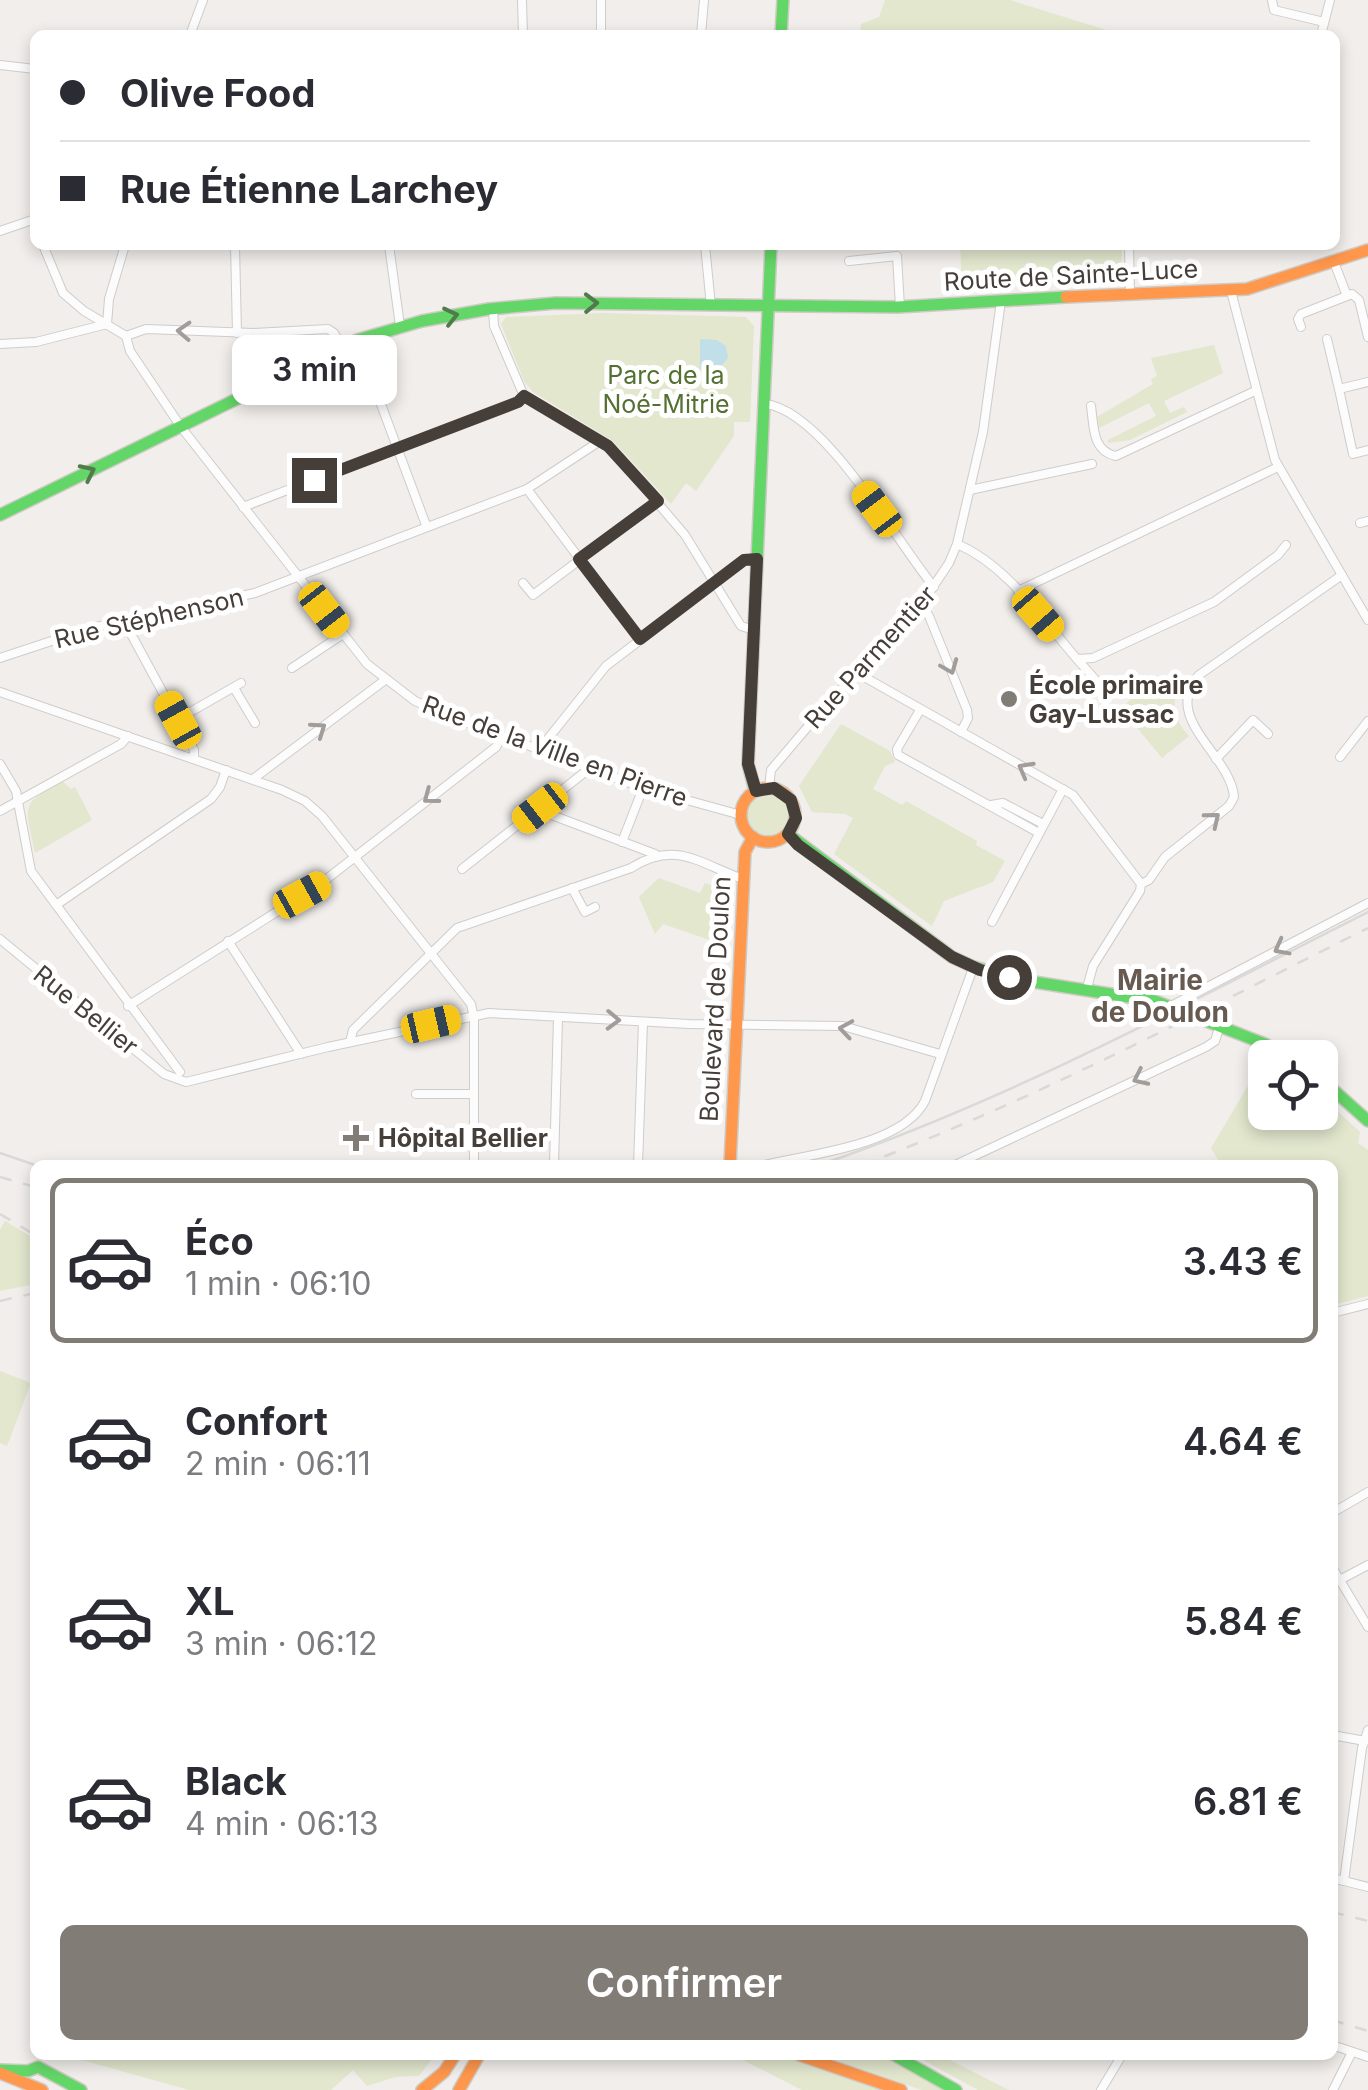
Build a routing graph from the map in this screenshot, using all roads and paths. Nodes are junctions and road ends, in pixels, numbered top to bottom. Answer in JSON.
{"nodes":[{"id":1,"x":522,"y":0,"type":"edge"},
{"id":2,"x":601,"y":0,"type":"edge"},
{"id":3,"x":704,"y":0,"type":"edge"},
{"id":4,"x":782,"y":0,"type":"edge"},
{"id":5,"x":1272,"y":0,"type":"edge"},
{"id":6,"x":1330,"y":0,"type":"edge"},
{"id":7,"x":201,"y":1,"type":"edge"},
{"id":8,"x":1324,"y":22,"type":"junction"},
{"id":9,"x":192,"y":30,"type":"edge"},
{"id":10,"x":523,"y":30,"type":"edge"},
{"id":11,"x":601,"y":30,"type":"edge"},
{"id":12,"x":701,"y":30,"type":"edge"},
{"id":13,"x":781,"y":30,"type":"edge"},
{"id":14,"x":1322,"y":30,"type":"edge"},
{"id":15,"x":0,"y":66,"type":"edge"},
{"id":16,"x":30,"y":69,"type":"edge"},
{"id":17,"x":30,"y":220,"type":"edge"},
{"id":18,"x":0,"y":232,"type":"edge"},
{"id":19,"x":45,"y":250,"type":"edge"},
{"id":20,"x":124,"y":250,"type":"edge"},
{"id":21,"x":235,"y":250,"type":"edge"},
{"id":22,"x":390,"y":250,"type":"edge"},
{"id":23,"x":705,"y":250,"type":"edge"},
{"id":24,"x":772,"y":250,"type":"edge"},
{"id":25,"x":1129,"y":250,"type":"edge"},
{"id":26,"x":1368,"y":250,"type":"edge"},
{"id":27,"x":849,"y":262,"type":"dead end"},
{"id":28,"x":1334,"y":262,"type":"junction"},
{"id":29,"x":1230,"y":291,"type":"junction"},
{"id":30,"x":1130,"y":294,"type":"junction"},
{"id":31,"x":1347,"y":296,"type":"junction"},
{"id":32,"x":1001,"y":301,"type":"junction"},
{"id":33,"x":711,"y":306,"type":"junction"},
{"id":34,"x":769,"y":307,"type":"junction"},
{"id":35,"x":900,"y":307,"type":"junction"},
{"id":36,"x":493,"y":308,"type":"junction"},
{"id":37,"x":106,"y":324,"type":"junction"},
{"id":38,"x":400,"y":326,"type":"junction"},
{"id":39,"x":1301,"y":327,"type":"dead end"},
{"id":40,"x":236,"y":333,"type":"junction"},
{"id":41,"x":126,"y":336,"type":"junction"},
{"id":42,"x":1368,"y":336,"type":"edge"},
{"id":43,"x":1327,"y":339,"type":"dead end"},
{"id":44,"x":357,"y":340,"type":"junction"},
{"id":45,"x":0,"y":344,"type":"edge"},
{"id":46,"x":342,"y":346,"type":"junction"},
{"id":47,"x":1368,"y":382,"type":"edge"},
{"id":48,"x":1339,"y":389,"type":"junction"},
{"id":49,"x":1255,"y":390,"type":"junction"},
{"id":50,"x":524,"y":396,"type":"junction"},
{"id":51,"x":765,"y":404,"type":"junction"},
{"id":52,"x":1091,"y":406,"type":"dead end"},
{"id":53,"x":181,"y":427,"type":"junction"},
{"id":54,"x":600,"y":441,"type":"junction"},
{"id":55,"x":397,"y":448,"type":"junction"},
{"id":56,"x":1368,"y":450,"type":"edge"},
{"id":57,"x":1092,"y":464,"type":"dead end"},
{"id":58,"x":1278,"y":467,"type":"junction"},
{"id":59,"x":527,"y":489,"type":"junction"},
{"id":60,"x":970,"y":490,"type":"junction"},
{"id":61,"x":658,"y":501,"type":"junction"},
{"id":62,"x":243,"y":507,"type":"junction"},
{"id":63,"x":0,"y":515,"type":"edge"},
{"id":64,"x":426,"y":525,"type":"junction"},
{"id":65,"x":956,"y":544,"type":"junction"},
{"id":66,"x":1286,"y":545,"type":"dead end"},
{"id":67,"x":579,"y":559,"type":"junction"},
{"id":68,"x":757,"y":559,"type":"junction"},
{"id":69,"x":296,"y":576,"type":"junction"},
{"id":70,"x":1342,"y":576,"type":"junction"},
{"id":71,"x":523,"y":582,"type":"dead end"},
{"id":72,"x":715,"y":583,"type":"junction"},
{"id":73,"x":934,"y":587,"type":"junction"},
{"id":74,"x":1018,"y":591,"type":"junction"},
{"id":75,"x":920,"y":604,"type":"junction"},
{"id":76,"x":1368,"y":620,"type":"edge"},
{"id":77,"x":124,"y":621,"type":"junction"},
{"id":78,"x":754,"y":630,"type":"junction"},
{"id":79,"x":343,"y":634,"type":"junction"},
{"id":80,"x":640,"y":639,"type":"junction"},
{"id":81,"x":0,"y":657,"type":"edge"},
{"id":82,"x":1077,"y":659,"type":"junction"},
{"id":83,"x":292,"y":668,"type":"dead end"},
{"id":84,"x":859,"y":674,"type":"junction"},
{"id":85,"x":385,"y":680,"type":"junction"},
{"id":86,"x":1100,"y":685,"type":"dead end"},
{"id":87,"x":0,"y":692,"type":"edge"},
{"id":88,"x":920,"y":710,"type":"junction"},
{"id":89,"x":178,"y":720,"type":"junction"},
{"id":90,"x":1368,"y":721,"type":"edge"},
{"id":91,"x":255,"y":723,"type":"dead end"},
{"id":92,"x":960,"y":732,"type":"junction"},
{"id":93,"x":1268,"y":734,"type":"dead end"},
{"id":94,"x":128,"y":736,"type":"junction"},
{"id":95,"x":502,"y":736,"type":"junction"},
{"id":96,"x":539,"y":750,"type":"junction"},
{"id":97,"x":1340,"y":757,"type":"dead end"},
{"id":98,"x":194,"y":759,"type":"junction"},
{"id":99,"x":1216,"y":759,"type":"junction"},
{"id":100,"x":0,"y":764,"type":"edge"},
{"id":101,"x":226,"y":770,"type":"junction"},
{"id":102,"x":771,"y":770,"type":"junction"},
{"id":103,"x":586,"y":772,"type":"dead end"},
{"id":104,"x":750,"y":773,"type":"junction"},
{"id":105,"x":253,"y":779,"type":"junction"},
{"id":106,"x":643,"y":788,"type":"junction"},
{"id":107,"x":769,"y":788,"type":"junction"},
{"id":108,"x":1063,"y":790,"type":"junction"},
{"id":109,"x":756,"y":791,"type":"junction"},
{"id":110,"x":18,"y":802,"type":"junction"},
{"id":111,"x":992,"y":805,"type":"junction"},
{"id":112,"x":540,"y":808,"type":"junction"},
{"id":113,"x":0,"y":812,"type":"edge"},
{"id":114,"x":741,"y":815,"type":"junction"},
{"id":115,"x":1044,"y":824,"type":"junction"},
{"id":116,"x":788,"y":834,"type":"junction"},
{"id":117,"x":1038,"y":834,"type":"junction"},
{"id":118,"x":753,"y":837,"type":"junction"},
{"id":119,"x":622,"y":842,"type":"junction"},
{"id":120,"x":655,"y":854,"type":"junction"},
{"id":121,"x":354,"y":855,"type":"junction"},
{"id":122,"x":462,"y":869,"type":"dead end"},
{"id":123,"x":743,"y":879,"type":"junction"},
{"id":124,"x":1141,"y":884,"type":"junction"},
{"id":125,"x":572,"y":888,"type":"junction"},
{"id":126,"x":1368,"y":903,"type":"edge"},
{"id":127,"x":56,"y":906,"type":"junction"},
{"id":128,"x":595,"y":907,"type":"dead end"},
{"id":129,"x":992,"y":922,"type":"dead end"},
{"id":130,"x":0,"y":939,"type":"edge"},
{"id":131,"x":228,"y":941,"type":"junction"},
{"id":132,"x":430,"y":954,"type":"junction"},
{"id":133,"x":973,"y":968,"type":"junction"},
{"id":134,"x":1087,"y":988,"type":"junction"},
{"id":135,"x":128,"y":1006,"type":"junction"},
{"id":136,"x":1171,"y":1006,"type":"junction"},
{"id":137,"x":473,"y":1015,"type":"junction"},
{"id":138,"x":370,"y":1016,"type":"junction"},
{"id":139,"x":558,"y":1018,"type":"junction"},
{"id":140,"x":140,"y":1022,"type":"junction"},
{"id":141,"x":642,"y":1022,"type":"junction"},
{"id":142,"x":737,"y":1024,"type":"junction"},
{"id":143,"x":1219,"y":1028,"type":"junction"},
{"id":144,"x":372,"y":1037,"type":"junction"},
{"id":145,"x":1254,"y":1040,"type":"edge"},
{"id":146,"x":124,"y":1042,"type":"junction"},
{"id":147,"x":350,"y":1042,"type":"junction"},
{"id":148,"x":302,"y":1054,"type":"junction"},
{"id":149,"x":940,"y":1054,"type":"junction"},
{"id":150,"x":177,"y":1076,"type":"junction"},
{"id":151,"x":416,"y":1094,"type":"dead end"},
{"id":152,"x":473,"y":1094,"type":"junction"},
{"id":153,"x":1338,"y":1094,"type":"edge"},
{"id":154,"x":1368,"y":1121,"type":"edge"},
{"id":155,"x":474,"y":1160,"type":"edge"},
{"id":156,"x":554,"y":1160,"type":"edge"},
{"id":157,"x":638,"y":1160,"type":"edge"},
{"id":158,"x":732,"y":1160,"type":"edge"},
{"id":159,"x":788,"y":1160,"type":"edge"},
{"id":160,"x":967,"y":1160,"type":"edge"},
{"id":161,"x":1368,"y":1304,"type":"edge"},
{"id":162,"x":1338,"y":1312,"type":"edge"},
{"id":163,"x":1368,"y":1492,"type":"edge"},
{"id":164,"x":1338,"y":1510,"type":"edge"},
{"id":165,"x":1368,"y":1565,"type":"edge"},
{"id":166,"x":1338,"y":1581,"type":"edge"},
{"id":167,"x":1338,"y":1584,"type":"edge"},
{"id":168,"x":1368,"y":1627,"type":"edge"},
{"id":169,"x":1368,"y":1730,"type":"edge"},
{"id":170,"x":1338,"y":1736,"type":"edge"},
{"id":171,"x":1365,"y":1740,"type":"junction"},
{"id":172,"x":1338,"y":1880,"type":"edge"},
{"id":173,"x":1344,"y":1881,"type":"junction"},
{"id":174,"x":1368,"y":1887,"type":"edge"},
{"id":175,"x":1338,"y":2047,"type":"edge"},
{"id":176,"x":1352,"y":2052,"type":"junction"},
{"id":177,"x":1368,"y":2057,"type":"edge"},
{"id":178,"x":452,"y":2060,"type":"edge"},
{"id":179,"x":476,"y":2060,"type":"edge"},
{"id":180,"x":814,"y":2060,"type":"edge"},
{"id":181,"x":903,"y":2060,"type":"edge"},
{"id":182,"x":1119,"y":2060,"type":"edge"},
{"id":183,"x":0,"y":2071,"type":"edge"},
{"id":184,"x":38,"y":2076,"type":"edge"},
{"id":185,"x":81,"y":2090,"type":"edge"},
{"id":186,"x":422,"y":2090,"type":"edge"},
{"id":187,"x":458,"y":2090,"type":"edge"},
{"id":188,"x":901,"y":2090,"type":"edge"},
{"id":189,"x":956,"y":2090,"type":"edge"},
{"id":190,"x":1102,"y":2090,"type":"edge"},
{"id":191,"x":1333,"y":2090,"type":"edge"}],
"edges":[{"from":1,"to":10,"type":"street"},
{"from":2,"to":11,"type":"street"},
{"from":3,"to":12,"type":"street"},
{"from":4,"to":13,"type":"street"},
{"from":5,"to":8,"type":"street"},
{"from":6,"to":8,"type":"street"},
{"from":7,"to":9,"type":"street"},
{"from":8,"to":14,"type":"street"},
{"from":15,"to":16,"type":"street"},
{"from":17,"to":18,"type":"street"},
{"from":19,"to":37,"type":"street"},
{"from":20,"to":37,"type":"street"},
{"from":21,"to":40,"type":"street"},
{"from":22,"to":38,"type":"street"},
{"from":23,"to":33,"type":"street"},
{"from":24,"to":34,"type":"street"},
{"from":25,"to":30,"type":"street"},
{"from":26,"to":28,"type":"street","name":"Route de Sainte-Luce"},
{"from":27,"to":35,"type":"street"},
{"from":28,"to":29,"type":"street","name":"Route de Sainte-Luce"},
{"from":28,"to":31,"type":"street"},
{"from":29,"to":30,"type":"street","name":"Route de Sainte-Luce"},
{"from":29,"to":49,"type":"street"},
{"from":30,"to":32,"type":"street","name":"Route de Sainte-Luce"},
{"from":31,"to":39,"type":"street"},
{"from":31,"to":42,"type":"street"},
{"from":32,"to":35,"type":"street","name":"Route de Sainte-Luce"},
{"from":32,"to":60,"type":"street","name":"Rue Parmentier"},
{"from":33,"to":34,"type":"street","name":"Route de Sainte-Luce"},
{"from":36,"to":33,"type":"street","name":"Route de Sainte-Luce","one_way":true},
{"from":34,"to":35,"type":"street","name":"Route de Sainte-Luce"},
{"from":34,"to":51,"type":"street"},
{"from":38,"to":36,"type":"street","name":"Route de Sainte-Luce","one_way":true},
{"from":36,"to":50,"type":"street"},
{"from":37,"to":41,"type":"street"},
{"from":37,"to":45,"type":"street"},
{"from":38,"to":44,"type":"street","name":"Route de Sainte-Luce"},
{"from":40,"to":41,"type":"street","one_way":true},
{"from":40,"to":46,"type":"street"},
{"from":41,"to":53,"type":"street","name":"Rue de la Ville en Pierre"},
{"from":43,"to":48,"type":"street"},
{"from":44,"to":46,"type":"street","name":"Route de Sainte-Luce"},
{"from":44,"to":55,"type":"street"},
{"from":46,"to":53,"type":"street","name":"Route de Sainte-Luce"},
{"from":47,"to":48,"type":"street"},
{"from":48,"to":56,"type":"street"},
{"from":49,"to":52,"type":"street"},
{"from":49,"to":58,"type":"street"},
{"from":50,"to":54,"type":"street"},
{"from":50,"to":55,"type":"street"},
{"from":51,"to":68,"type":"street"},
{"from":51,"to":73,"type":"street"},
{"from":53,"to":62,"type":"street","name":"Rue de la Ville en Pierre"},
{"from":63,"to":53,"type":"street","name":"Route de Sainte-Luce","one_way":true},
{"from":54,"to":59,"type":"street","name":"Rue Stéphenson"},
{"from":54,"to":61,"type":"street"},
{"from":55,"to":62,"type":"street"},
{"from":55,"to":64,"type":"street"},
{"from":57,"to":60,"type":"street"},
{"from":58,"to":70,"type":"street"},
{"from":58,"to":74,"type":"street"},
{"from":59,"to":64,"type":"street","name":"Rue Stéphenson"},
{"from":59,"to":67,"type":"street"},
{"from":60,"to":65,"type":"street","name":"Rue Parmentier"},
{"from":61,"to":67,"type":"street"},
{"from":61,"to":72,"type":"street"},
{"from":62,"to":69,"type":"street","name":"Rue de la Ville en Pierre"},
{"from":64,"to":69,"type":"street","name":"Rue Stéphenson"},
{"from":65,"to":73,"type":"street","name":"Rue Parmentier"},
{"from":65,"to":74,"type":"street"},
{"from":66,"to":82,"type":"street"},
{"from":67,"to":71,"type":"street"},
{"from":67,"to":80,"type":"street"},
{"from":68,"to":72,"type":"street"},
{"from":68,"to":78,"type":"street"},
{"from":69,"to":77,"type":"street","name":"Rue Stéphenson"},
{"from":69,"to":79,"type":"street","name":"Rue de la Ville en Pierre"},
{"from":70,"to":76,"type":"street"},
{"from":70,"to":99,"type":"street"},
{"from":72,"to":78,"type":"street"},
{"from":72,"to":80,"type":"street"},
{"from":73,"to":75,"type":"street","name":"Rue Parmentier"},
{"from":74,"to":82,"type":"street"},
{"from":75,"to":84,"type":"street","name":"Rue Parmentier"},
{"from":75,"to":92,"type":"street","one_way":true},
{"from":77,"to":81,"type":"street","name":"Rue Stéphenson"},
{"from":77,"to":89,"type":"street"},
{"from":78,"to":104,"type":"street"},
{"from":79,"to":83,"type":"street"},
{"from":79,"to":85,"type":"street","name":"Rue de la Ville en Pierre"},
{"from":80,"to":96,"type":"street"},
{"from":82,"to":86,"type":"street"},
{"from":84,"to":88,"type":"street"},
{"from":84,"to":102,"type":"street","name":"Rue Parmentier"},
{"from":85,"to":95,"type":"street","name":"Rue de la Ville en Pierre"},
{"from":105,"to":85,"type":"street","one_way":true},
{"from":87,"to":94,"type":"street"},
{"from":88,"to":92,"type":"street"},
{"from":88,"to":111,"type":"street"},
{"from":89,"to":91,"type":"street"},
{"from":89,"to":98,"type":"street"},
{"from":90,"to":97,"type":"street"},
{"from":108,"to":92,"type":"street","one_way":true},
{"from":93,"to":99,"type":"street"},
{"from":94,"to":98,"type":"street"},
{"from":94,"to":110,"type":"street"},
{"from":95,"to":96,"type":"street","name":"Rue de la Ville en Pierre"},
{"from":95,"to":121,"type":"street","one_way":true},
{"from":96,"to":106,"type":"street","name":"Rue de la Ville en Pierre"},
{"from":98,"to":101,"type":"street"},
{"from":124,"to":99,"type":"street","one_way":true},
{"from":100,"to":110,"type":"street"},
{"from":101,"to":105,"type":"street"},
{"from":101,"to":127,"type":"street"},
{"from":102,"to":104,"type":"street"},
{"from":102,"to":107,"type":"street"},
{"from":103,"to":112,"type":"street"},
{"from":104,"to":109,"type":"street"},
{"from":105,"to":121,"type":"street"},
{"from":106,"to":114,"type":"street","name":"Rue de la Ville en Pierre"},
{"from":106,"to":119,"type":"street"},
{"from":107,"to":109,"type":"street"},
{"from":107,"to":116,"type":"street"},
{"from":108,"to":115,"type":"street"},
{"from":108,"to":124,"type":"street"},
{"from":109,"to":114,"type":"street"},
{"from":110,"to":113,"type":"street"},
{"from":110,"to":127,"type":"street"},
{"from":111,"to":115,"type":"street"},
{"from":111,"to":117,"type":"street"},
{"from":112,"to":119,"type":"street"},
{"from":112,"to":122,"type":"street"},
{"from":114,"to":118,"type":"street"},
{"from":115,"to":117,"type":"street"},
{"from":116,"to":118,"type":"street"},
{"from":116,"to":133,"type":"street"},
{"from":117,"to":129,"type":"street"},
{"from":118,"to":123,"type":"street","name":"Boulevard de Doulon"},
{"from":119,"to":120,"type":"street"},
{"from":120,"to":123,"type":"street"},
{"from":120,"to":125,"type":"street"},
{"from":121,"to":131,"type":"street"},
{"from":121,"to":132,"type":"street"},
{"from":123,"to":142,"type":"street","name":"Boulevard de Doulon"},
{"from":124,"to":134,"type":"street"},
{"from":125,"to":128,"type":"street"},
{"from":125,"to":132,"type":"street"},
{"from":126,"to":136,"type":"street","one_way":true},
{"from":127,"to":135,"type":"street"},
{"from":130,"to":146,"type":"street","name":"Rue Bellier"},
{"from":131,"to":135,"type":"street"},
{"from":131,"to":148,"type":"street"},
{"from":132,"to":137,"type":"street"},
{"from":132,"to":138,"type":"street"},
{"from":133,"to":134,"type":"street"},
{"from":133,"to":149,"type":"street"},
{"from":134,"to":136,"type":"street"},
{"from":135,"to":140,"type":"street"},
{"from":136,"to":143,"type":"street"},
{"from":137,"to":139,"type":"street"},
{"from":137,"to":144,"type":"street"},
{"from":137,"to":152,"type":"street"},
{"from":138,"to":144,"type":"street"},
{"from":138,"to":147,"type":"street"},
{"from":139,"to":141,"type":"street","one_way":true},
{"from":139,"to":156,"type":"street"},
{"from":140,"to":146,"type":"street"},
{"from":140,"to":150,"type":"street"},
{"from":141,"to":142,"type":"street"},
{"from":141,"to":157,"type":"street"},
{"from":149,"to":142,"type":"street","one_way":true},
{"from":142,"to":158,"type":"street","name":"Boulevard de Doulon"},
{"from":143,"to":145,"type":"street"},
{"from":143,"to":160,"type":"street","one_way":true},
{"from":144,"to":147,"type":"street"},
{"from":146,"to":150,"type":"street","name":"Rue Bellier"},
{"from":147,"to":148,"type":"street"},
{"from":148,"to":150,"type":"street"},
{"from":149,"to":159,"type":"street"},
{"from":151,"to":152,"type":"street"},
{"from":152,"to":155,"type":"street"},
{"from":153,"to":154,"type":"street"},
{"from":161,"to":162,"type":"street"},
{"from":163,"to":164,"type":"street"},
{"from":165,"to":166,"type":"street"},
{"from":167,"to":168,"type":"street"},
{"from":169,"to":171,"type":"street"},
{"from":170,"to":171,"type":"street"},
{"from":171,"to":173,"type":"street"},
{"from":172,"to":173,"type":"street"},
{"from":173,"to":174,"type":"street"},
{"from":175,"to":176,"type":"street"},
{"from":176,"to":177,"type":"street"},
{"from":176,"to":191,"type":"street"},
{"from":178,"to":186,"type":"street"},
{"from":179,"to":187,"type":"street"},
{"from":180,"to":188,"type":"street"},
{"from":181,"to":189,"type":"street"},
{"from":182,"to":190,"type":"street"},
{"from":183,"to":184,"type":"street"},
{"from":184,"to":185,"type":"street"}]}
